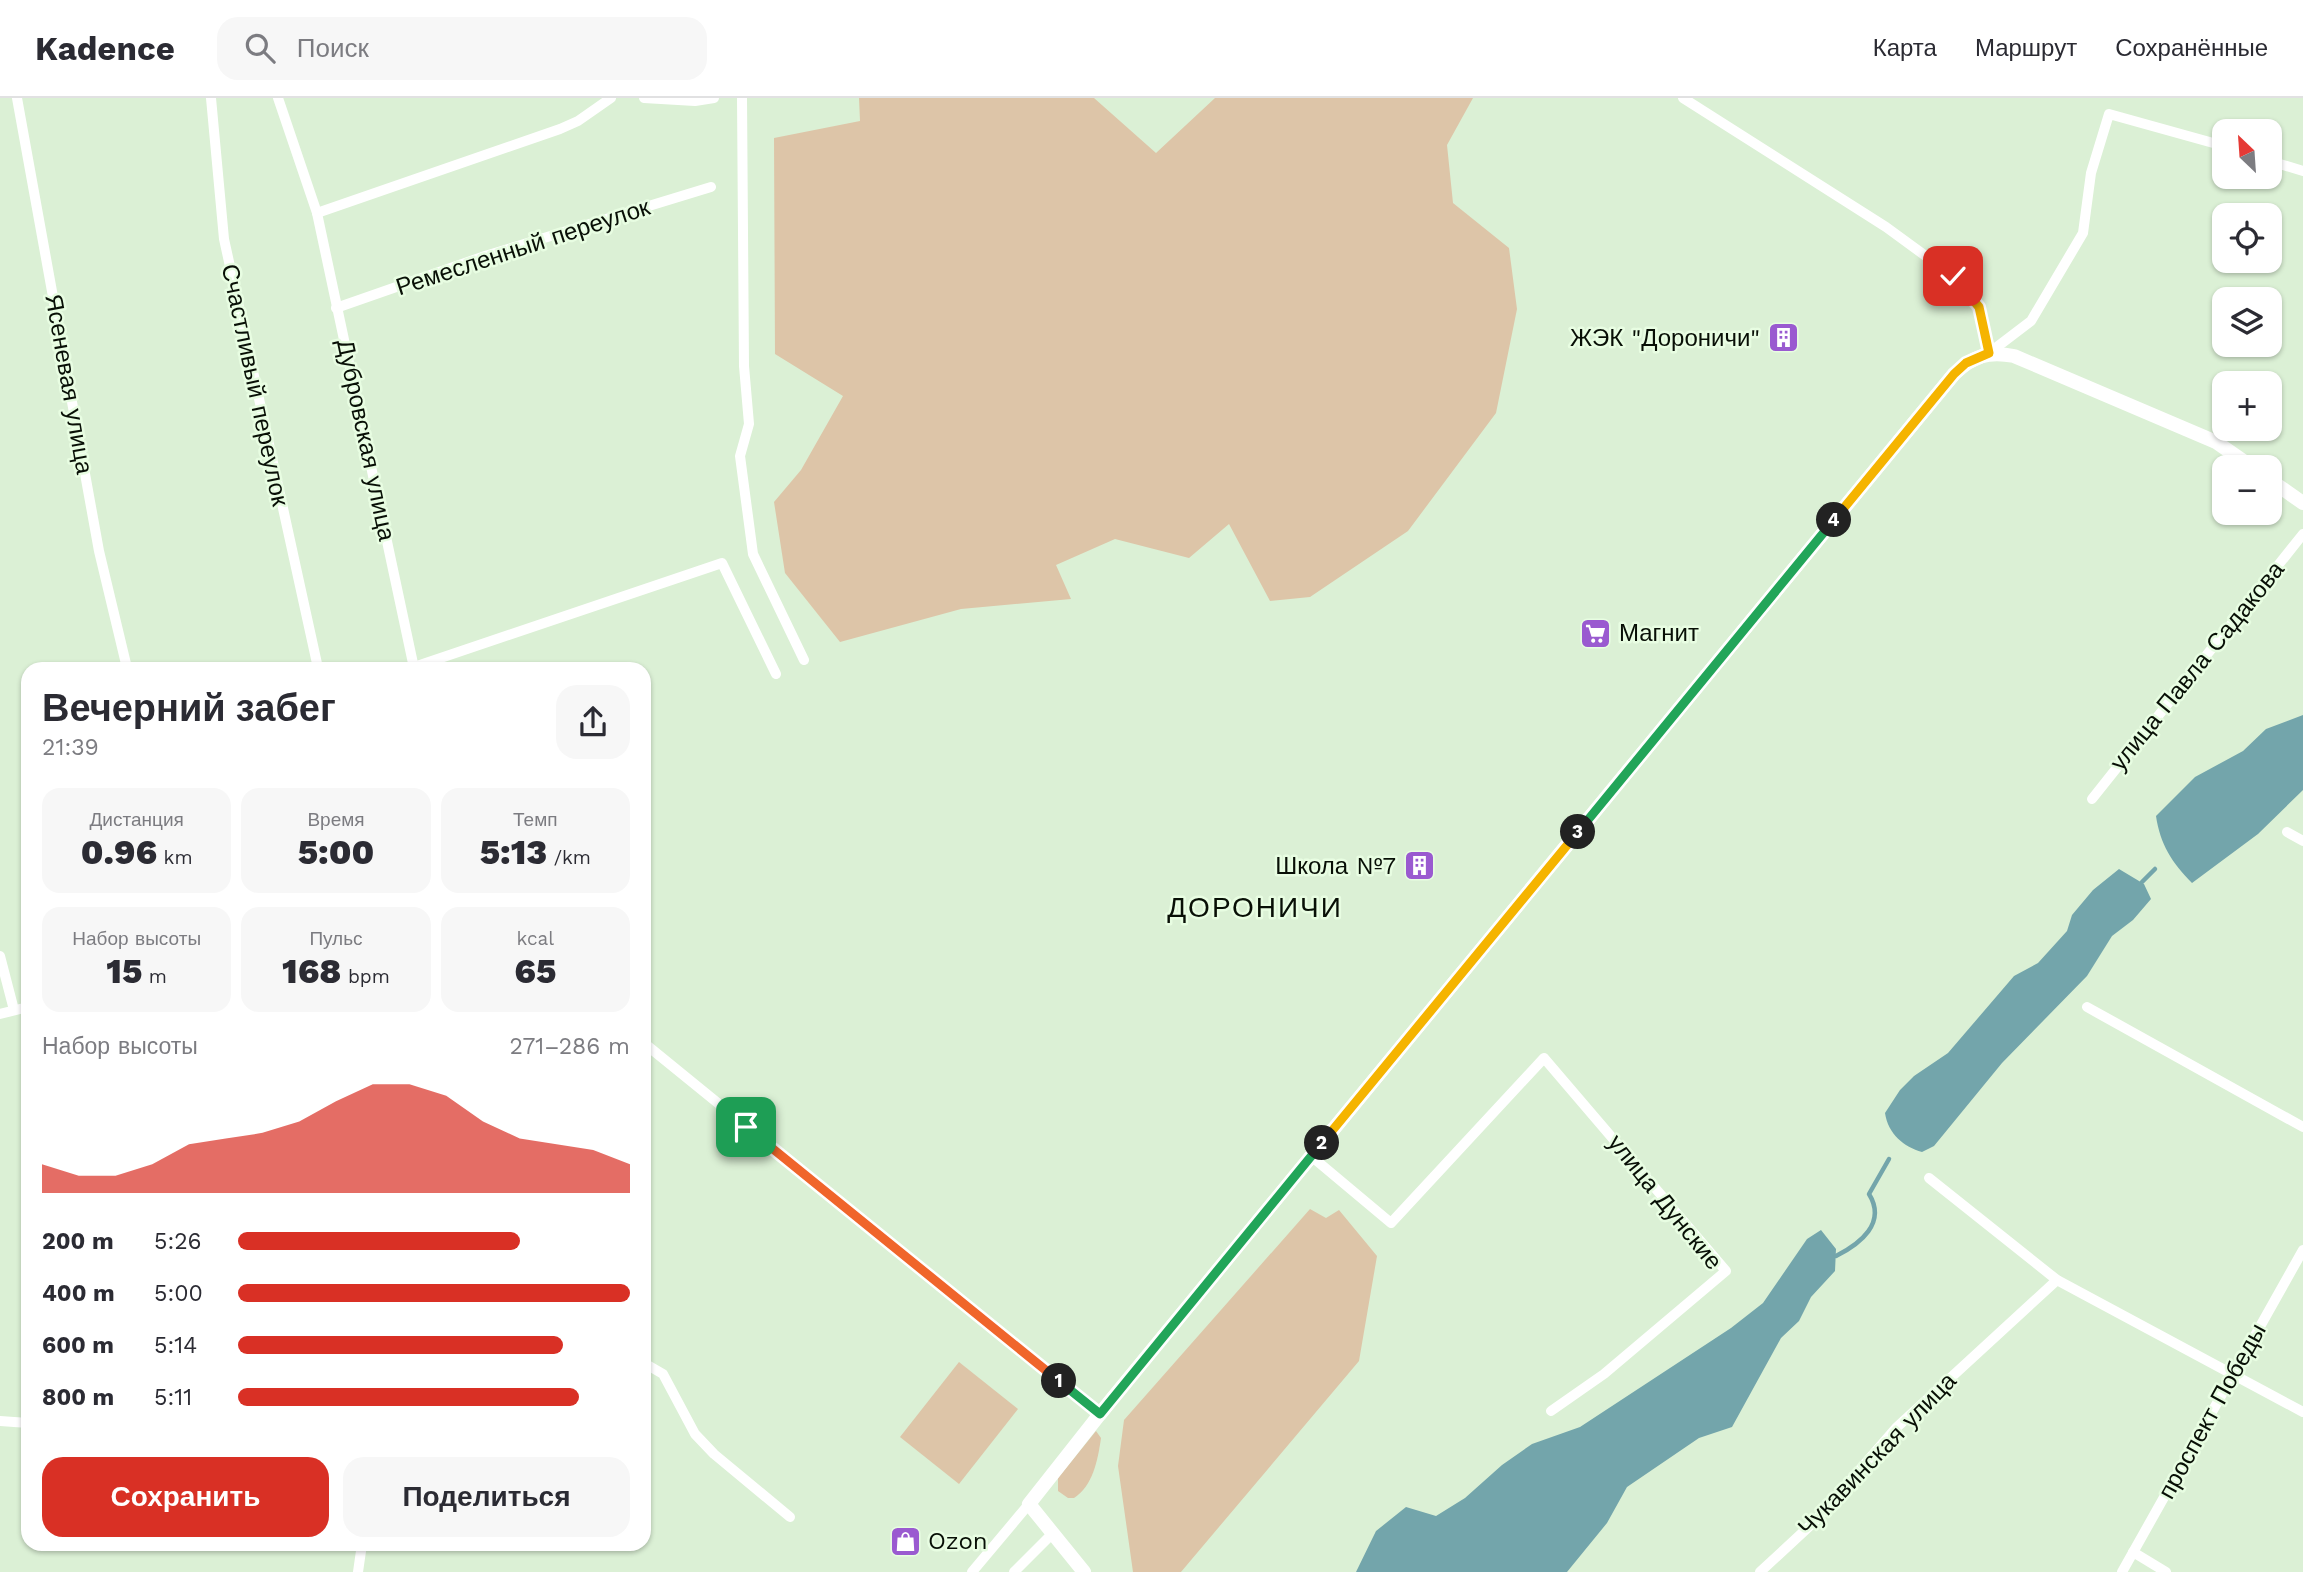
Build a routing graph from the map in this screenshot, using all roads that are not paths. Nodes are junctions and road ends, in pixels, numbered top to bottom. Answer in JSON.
{"nodes":[{"id":1,"x":17,"y":98,"type":"edge"},
{"id":2,"x":211,"y":98,"type":"edge"},
{"id":3,"x":278,"y":98,"type":"edge"},
{"id":4,"x":611,"y":98,"type":"edge"},
{"id":5,"x":644,"y":98,"type":"edge"},
{"id":6,"x":714,"y":98,"type":"edge"},
{"id":7,"x":742,"y":98,"type":"edge"},
{"id":8,"x":1683,"y":98,"type":"edge"},
{"id":9,"x":2212,"y":143,"type":"edge"},
{"id":10,"x":2282,"y":165,"type":"edge"},
{"id":11,"x":2303,"y":171,"type":"edge"},
{"id":12,"x":711,"y":187,"type":"dead end"},
{"id":13,"x":317,"y":213,"type":"junction"},
{"id":14,"x":337,"y":308,"type":"junction"},
{"id":15,"x":1989,"y":353,"type":"junction"},
{"id":16,"x":2235,"y":455,"type":"edge"},
{"id":17,"x":2282,"y":488,"type":"edge"},
{"id":18,"x":2303,"y":503,"type":"edge"},
{"id":19,"x":2303,"y":534,"type":"edge"},
{"id":20,"x":804,"y":660,"type":"dead end"},
{"id":21,"x":126,"y":662,"type":"edge"},
{"id":22,"x":317,"y":662,"type":"edge"},
{"id":23,"x":413,"y":662,"type":"edge"},
{"id":24,"x":432,"y":662,"type":"edge"},
{"id":25,"x":776,"y":674,"type":"dead end"},
{"id":26,"x":2092,"y":799,"type":"dead end"},
{"id":27,"x":2287,"y":832,"type":"dead end"},
{"id":28,"x":2303,"y":841,"type":"edge"},
{"id":29,"x":0,"y":956,"type":"edge"},
{"id":30,"x":2087,"y":1007,"type":"dead end"},
{"id":31,"x":21,"y":1008,"type":"edge"},
{"id":32,"x":14,"y":1010,"type":"junction"},
{"id":33,"x":0,"y":1014,"type":"edge"},
{"id":34,"x":651,"y":1049,"type":"edge"},
{"id":35,"x":2303,"y":1127,"type":"edge"},
{"id":36,"x":1311,"y":1156,"type":"junction"},
{"id":37,"x":1929,"y":1178,"type":"dead end"},
{"id":38,"x":2303,"y":1250,"type":"edge"},
{"id":39,"x":2057,"y":1280,"type":"junction"},
{"id":40,"x":651,"y":1367,"type":"edge"},
{"id":41,"x":2233,"y":1372,"type":"junction"},
{"id":42,"x":1551,"y":1411,"type":"dead end"},
{"id":43,"x":2303,"y":1412,"type":"edge"},
{"id":44,"x":1100,"y":1414,"type":"junction"},
{"id":45,"x":0,"y":1421,"type":"edge"},
{"id":46,"x":21,"y":1422,"type":"edge"},
{"id":47,"x":1029,"y":1504,"type":"junction"},
{"id":48,"x":790,"y":1517,"type":"dead end"},
{"id":49,"x":1053,"y":1532,"type":"junction"},
{"id":50,"x":361,"y":1551,"type":"edge"},
{"id":51,"x":2133,"y":1552,"type":"junction"},
{"id":52,"x":358,"y":1572,"type":"edge"},
{"id":53,"x":972,"y":1572,"type":"edge"},
{"id":54,"x":1014,"y":1572,"type":"edge"},
{"id":55,"x":1084,"y":1572,"type":"edge"},
{"id":56,"x":1760,"y":1572,"type":"edge"},
{"id":57,"x":2122,"y":1572,"type":"edge"},
{"id":58,"x":2166,"y":1572,"type":"edge"}],
"edges":[{"from":1,"to":21,"type":"street","name":"Ясеневая улица"},
{"from":2,"to":22,"type":"street","name":"Счастливый переулок"},
{"from":3,"to":13,"type":"street","name":"Дубровская улица"},
{"from":4,"to":13,"type":"street"},
{"from":5,"to":6,"type":"street"},
{"from":7,"to":20,"type":"street"},
{"from":8,"to":15,"type":"street"},
{"from":9,"to":15,"type":"street"},
{"from":10,"to":11,"type":"street"},
{"from":12,"to":14,"type":"street","name":"Ремесленный переулок"},
{"from":13,"to":14,"type":"street","name":"Дубровская улица"},
{"from":14,"to":23,"type":"street","name":"Дубровская улица"},
{"from":15,"to":16,"type":"street"},
{"from":15,"to":36,"type":"street"},
{"from":17,"to":18,"type":"street"},
{"from":19,"to":26,"type":"street","name":"улица Павла Садакова"},
{"from":24,"to":25,"type":"street"},
{"from":27,"to":28,"type":"street"},
{"from":29,"to":32,"type":"street"},
{"from":30,"to":35,"type":"street"},
{"from":31,"to":32,"type":"street"},
{"from":32,"to":33,"type":"street"},
{"from":34,"to":44,"type":"street"},
{"from":36,"to":42,"type":"street","name":"улица Дунские"},
{"from":36,"to":44,"type":"street"},
{"from":37,"to":39,"type":"street"},
{"from":38,"to":41,"type":"street","name":"проспект Победы"},
{"from":39,"to":41,"type":"street"},
{"from":39,"to":56,"type":"street","name":"Чукавинская улица"},
{"from":40,"to":48,"type":"street"},
{"from":41,"to":43,"type":"street"},
{"from":41,"to":51,"type":"street","name":"проспект Победы"},
{"from":44,"to":47,"type":"street"},
{"from":45,"to":46,"type":"street"},
{"from":47,"to":49,"type":"street"},
{"from":47,"to":53,"type":"street"},
{"from":49,"to":54,"type":"street"},
{"from":49,"to":55,"type":"street"},
{"from":50,"to":52,"type":"street"},
{"from":51,"to":57,"type":"street","name":"проспект Победы"},
{"from":51,"to":58,"type":"street"}]}
